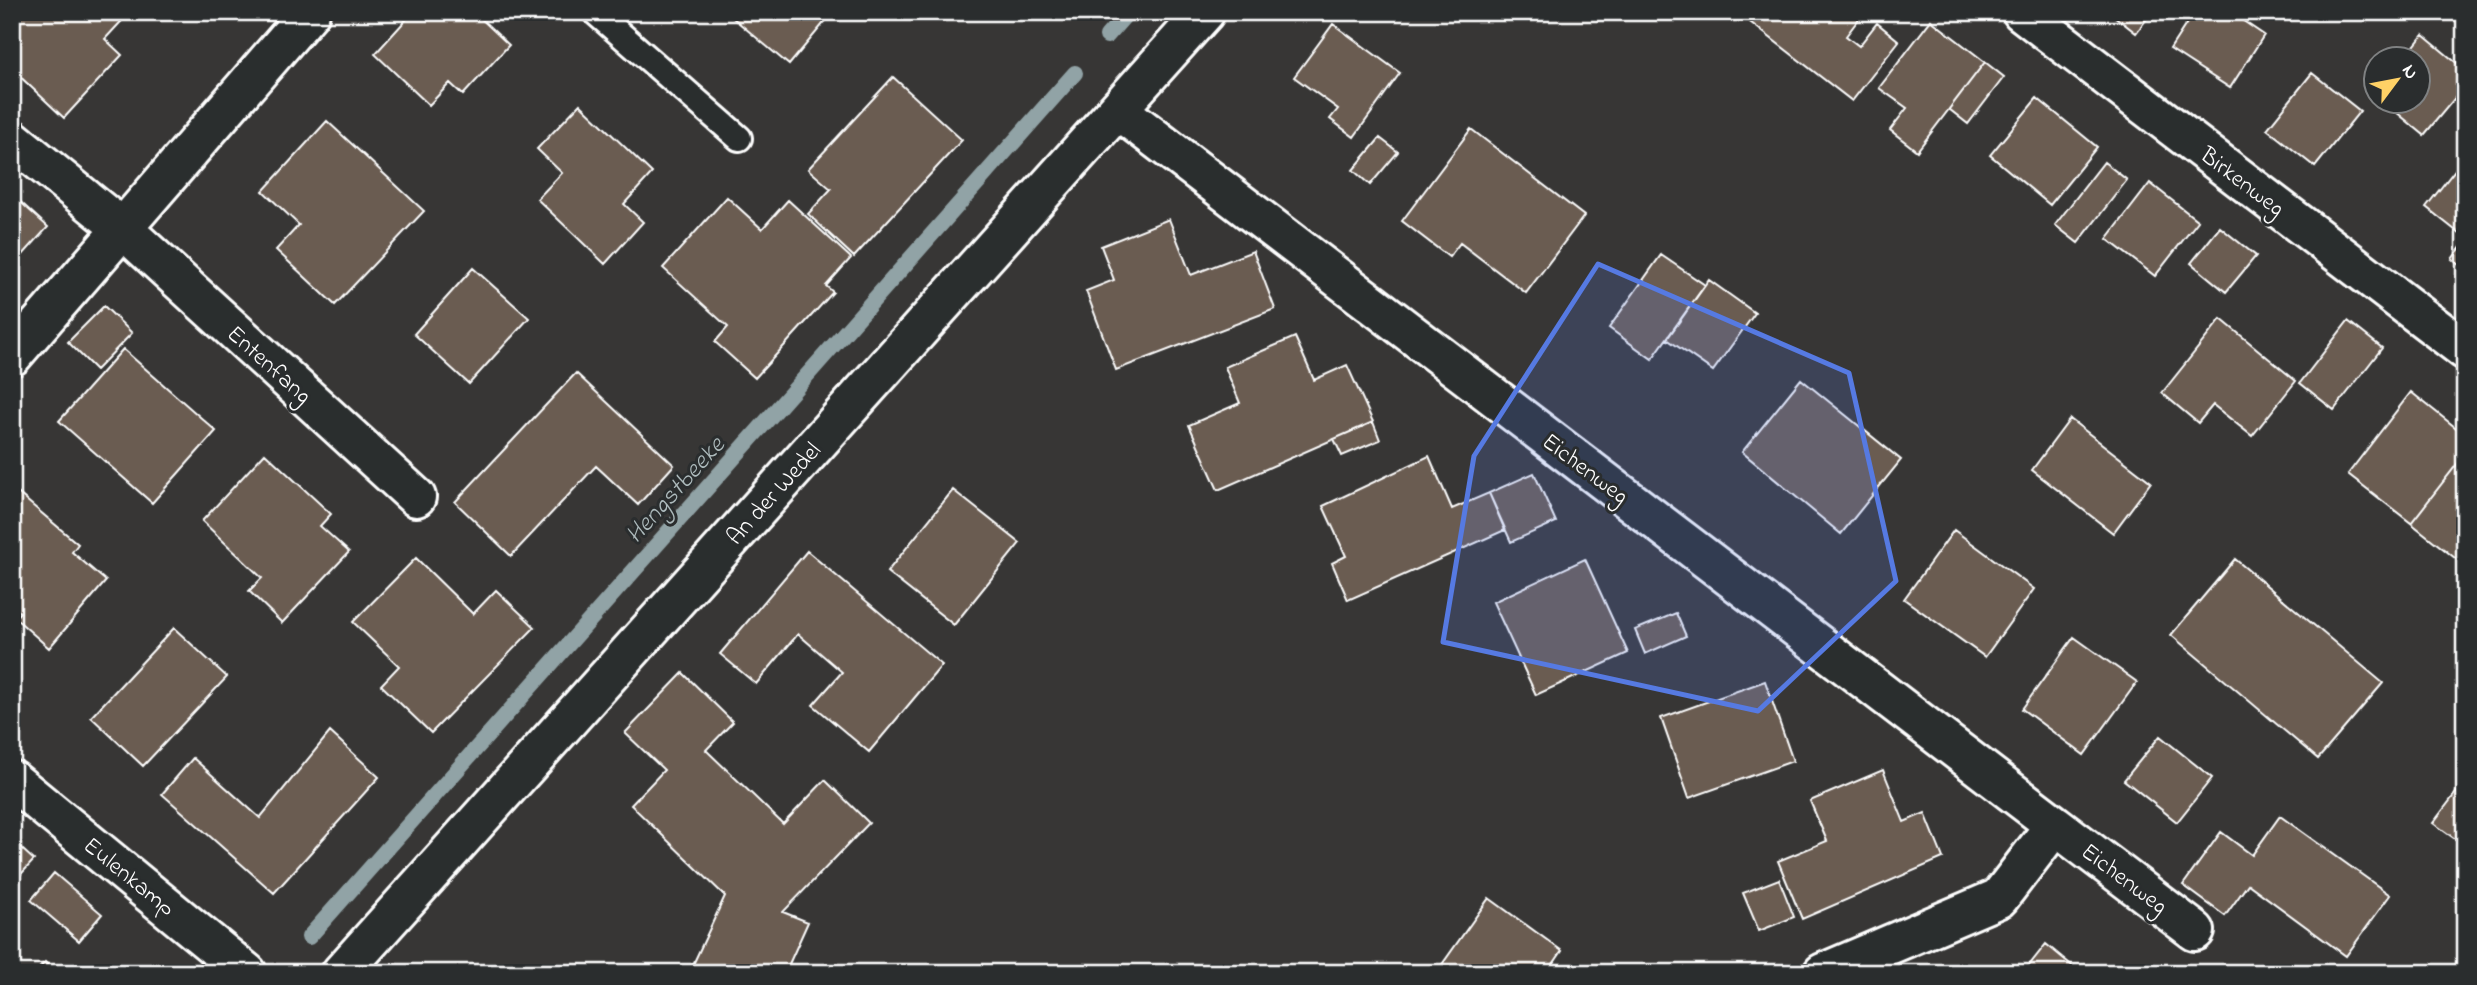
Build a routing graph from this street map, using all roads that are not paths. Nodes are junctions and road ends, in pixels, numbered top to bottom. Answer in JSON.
{"nodes":[{"id":1,"x":310,"y":12,"type":"edge"},
{"id":2,"x":595,"y":12,"type":"edge"},
{"id":3,"x":1205,"y":12,"type":"edge"},
{"id":4,"x":2022,"y":12,"type":"edge"},
{"id":5,"x":1118,"y":110,"type":"junction"},
{"id":6,"x":739,"y":138,"type":"dead end"},
{"id":7,"x":12,"y":139,"type":"edge"},
{"id":8,"x":124,"y":230,"type":"junction"},
{"id":9,"x":2465,"y":350,"type":"edge"},
{"id":10,"x":12,"y":356,"type":"edge"},
{"id":11,"x":416,"y":497,"type":"dead end"},
{"id":12,"x":12,"y":780,"type":"edge"},
{"id":13,"x":2055,"y":825,"type":"junction"},
{"id":14,"x":2195,"y":931,"type":"dead end"},
{"id":15,"x":247,"y":973,"type":"edge"},
{"id":16,"x":341,"y":973,"type":"edge"},
{"id":17,"x":1824,"y":973,"type":"edge"}],
"edges":[{"from":1,"to":8,"type":"street"},
{"from":2,"to":6,"type":"lane"},
{"from":3,"to":5,"type":"street","name":"An der Wedel"},
{"from":4,"to":9,"type":"street","name":"Birkenweg"},
{"from":5,"to":13,"type":"street","name":"Eichenweg"},
{"from":5,"to":16,"type":"street","name":"An der Wedel"},
{"from":7,"to":8,"type":"street","name":"Entenfang"},
{"from":8,"to":10,"type":"street"},
{"from":8,"to":11,"type":"street","name":"Entenfang"},
{"from":12,"to":15,"type":"street","name":"Eulenkamp"},
{"from":13,"to":14,"type":"street","name":"Eichenweg"},
{"from":13,"to":17,"type":"street"}]}
